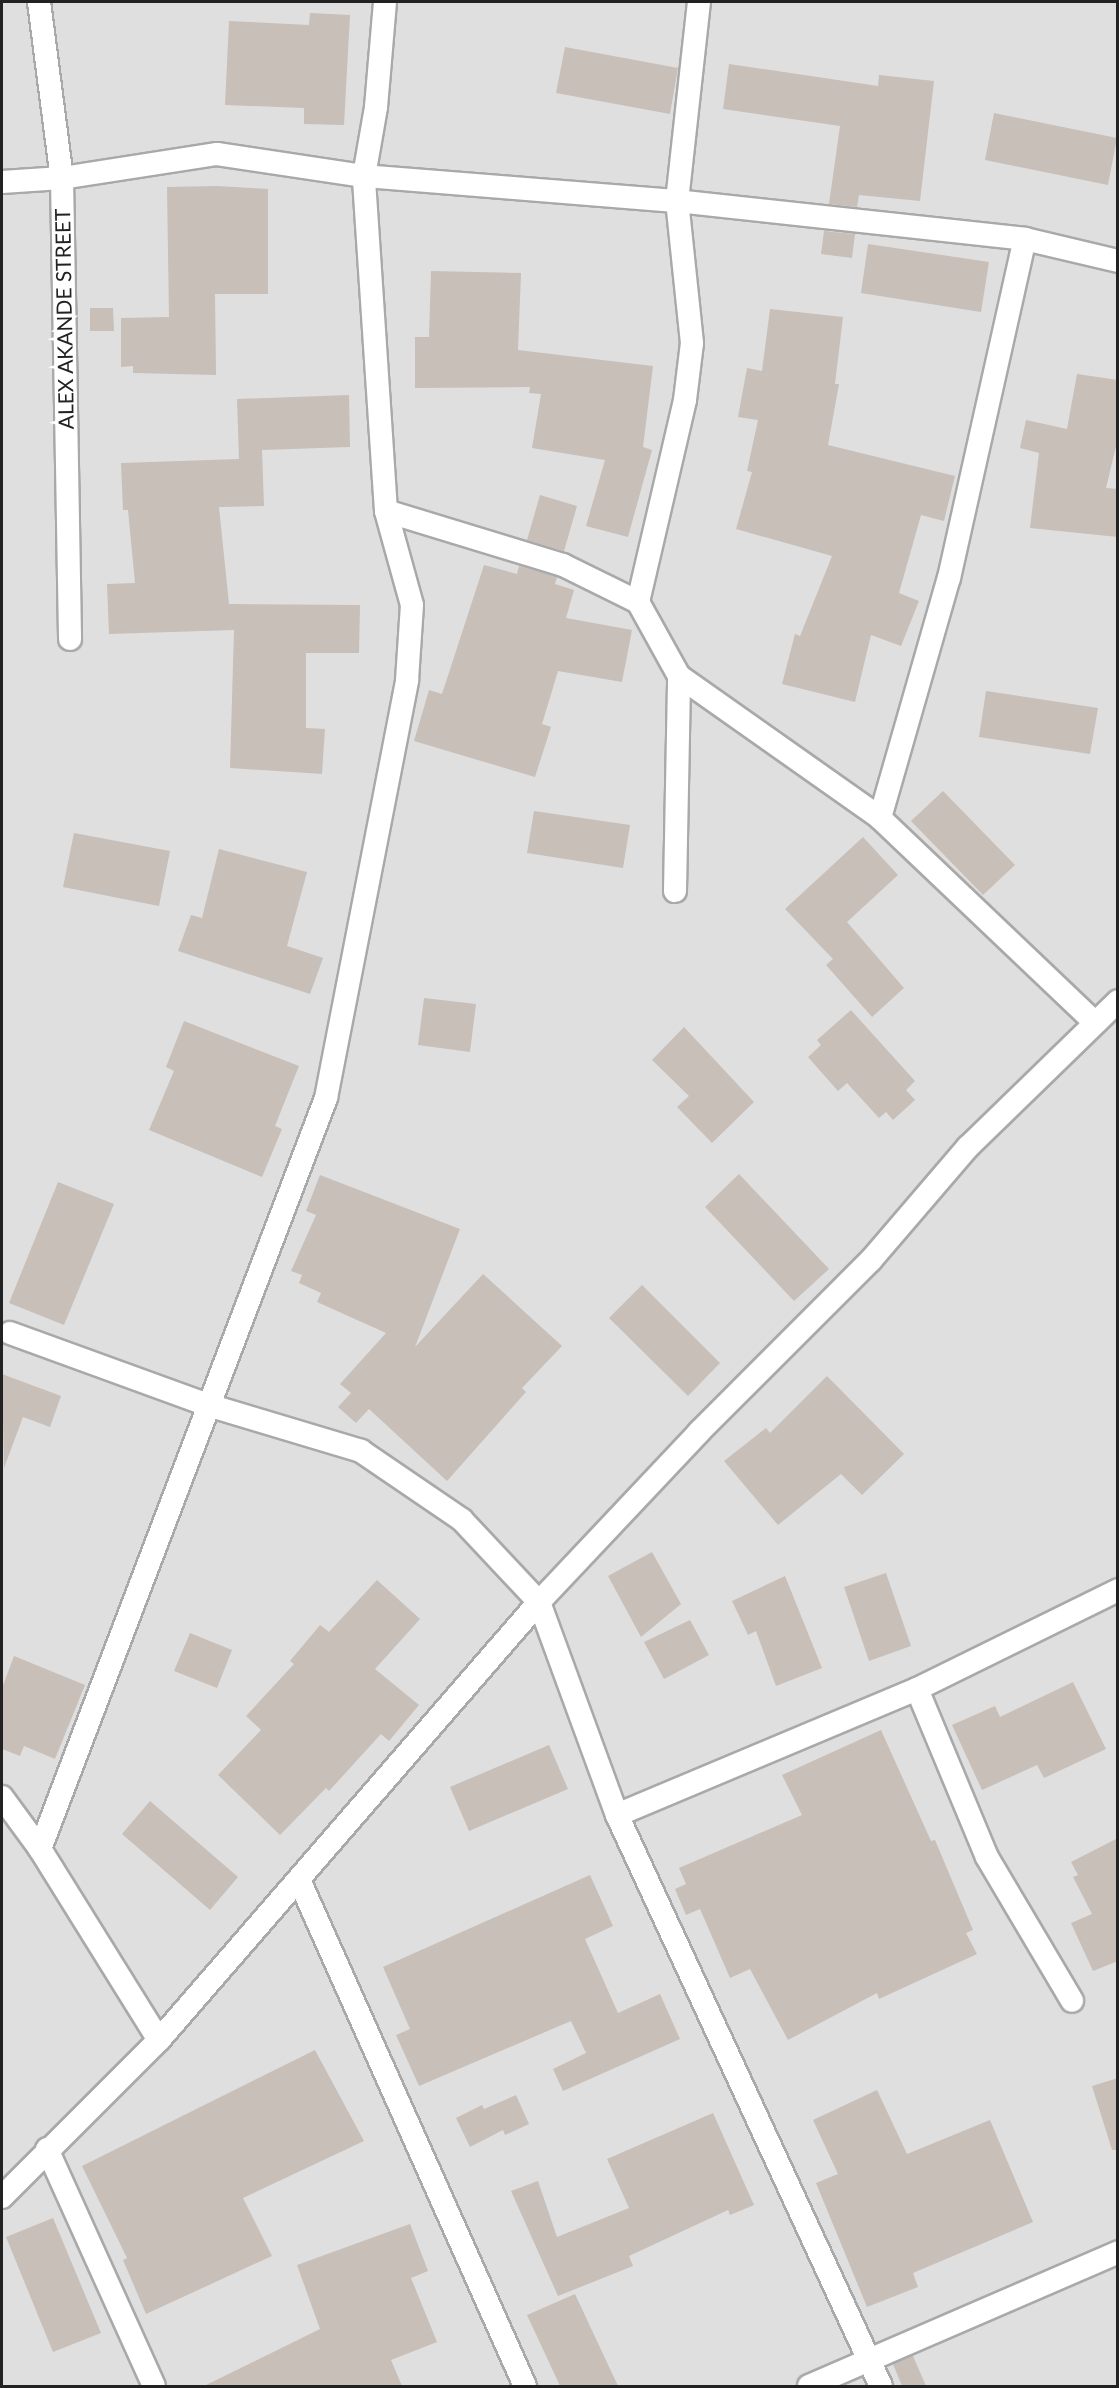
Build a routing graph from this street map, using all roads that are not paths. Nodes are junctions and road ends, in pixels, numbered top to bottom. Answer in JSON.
{"nodes":[{"id":1,"x":39,"y":2,"type":"edge"},
{"id":2,"x":386,"y":2,"type":"edge"},
{"id":3,"x":699,"y":2,"type":"edge"},
{"id":4,"x":364,"y":176,"type":"junction"},
{"id":5,"x":62,"y":178,"type":"junction"},
{"id":6,"x":2,"y":182,"type":"edge"},
{"id":7,"x":677,"y":201,"type":"junction"},
{"id":8,"x":1025,"y":239,"type":"junction"},
{"id":9,"x":1118,"y":261,"type":"edge"},
{"id":10,"x":386,"y":512,"type":"junction"},
{"id":11,"x":638,"y":602,"type":"junction"},
{"id":12,"x":70,"y":639,"type":"dead end"},
{"id":13,"x":679,"y":676,"type":"junction"},
{"id":14,"x":880,"y":818,"type":"junction"},
{"id":15,"x":675,"y":891,"type":"dead end"},
{"id":16,"x":1118,"y":1001,"type":"edge"},
{"id":17,"x":1095,"y":1023,"type":"junction"},
{"id":18,"x":10,"y":1333,"type":"dead end"},
{"id":19,"x":208,"y":1405,"type":"junction"},
{"id":20,"x":1118,"y":1590,"type":"edge"},
{"id":21,"x":539,"y":1602,"type":"junction"},
{"id":22,"x":917,"y":1689,"type":"junction"},
{"id":23,"x":2,"y":1797,"type":"edge"},
{"id":24,"x":617,"y":1815,"type":"junction"},
{"id":25,"x":40,"y":1849,"type":"junction"},
{"id":26,"x":300,"y":1882,"type":"junction"},
{"id":27,"x":1072,"y":2001,"type":"dead end"},
{"id":28,"x":159,"y":2040,"type":"junction"},
{"id":29,"x":47,"y":2150,"type":"junction"},
{"id":30,"x":2,"y":2197,"type":"edge"},
{"id":31,"x":1118,"y":2252,"type":"edge"},
{"id":32,"x":872,"y":2361,"type":"junction"},
{"id":33,"x":154,"y":2386,"type":"edge"},
{"id":34,"x":525,"y":2386,"type":"edge"},
{"id":35,"x":809,"y":2386,"type":"edge"},
{"id":36,"x":881,"y":2386,"type":"edge"}],
"edges":[{"from":1,"to":5,"type":"street","name":"ALEX AKANDE STREET"},
{"from":2,"to":4,"type":"street"},
{"from":3,"to":7,"type":"street"},
{"from":4,"to":5,"type":"street"},
{"from":4,"to":7,"type":"street"},
{"from":4,"to":10,"type":"street"},
{"from":5,"to":6,"type":"street"},
{"from":5,"to":12,"type":"street","name":"ALEX AKANDE STREET"},
{"from":7,"to":8,"type":"street"},
{"from":7,"to":11,"type":"street"},
{"from":8,"to":9,"type":"street"},
{"from":8,"to":14,"type":"street"},
{"from":10,"to":11,"type":"street"},
{"from":10,"to":19,"type":"street"},
{"from":11,"to":13,"type":"street"},
{"from":13,"to":14,"type":"street"},
{"from":13,"to":15,"type":"street"},
{"from":14,"to":17,"type":"street"},
{"from":16,"to":17,"type":"street"},
{"from":17,"to":21,"type":"street"},
{"from":18,"to":19,"type":"street"},
{"from":19,"to":21,"type":"street"},
{"from":19,"to":25,"type":"street"},
{"from":20,"to":22,"type":"street"},
{"from":21,"to":24,"type":"street"},
{"from":21,"to":26,"type":"street"},
{"from":22,"to":24,"type":"street"},
{"from":22,"to":27,"type":"street"},
{"from":23,"to":25,"type":"street"},
{"from":24,"to":32,"type":"street"},
{"from":25,"to":28,"type":"street"},
{"from":26,"to":28,"type":"street"},
{"from":26,"to":34,"type":"street"},
{"from":28,"to":29,"type":"street"},
{"from":29,"to":30,"type":"street"},
{"from":29,"to":33,"type":"street"},
{"from":31,"to":32,"type":"street"},
{"from":32,"to":35,"type":"street"},
{"from":32,"to":36,"type":"street"}]}
